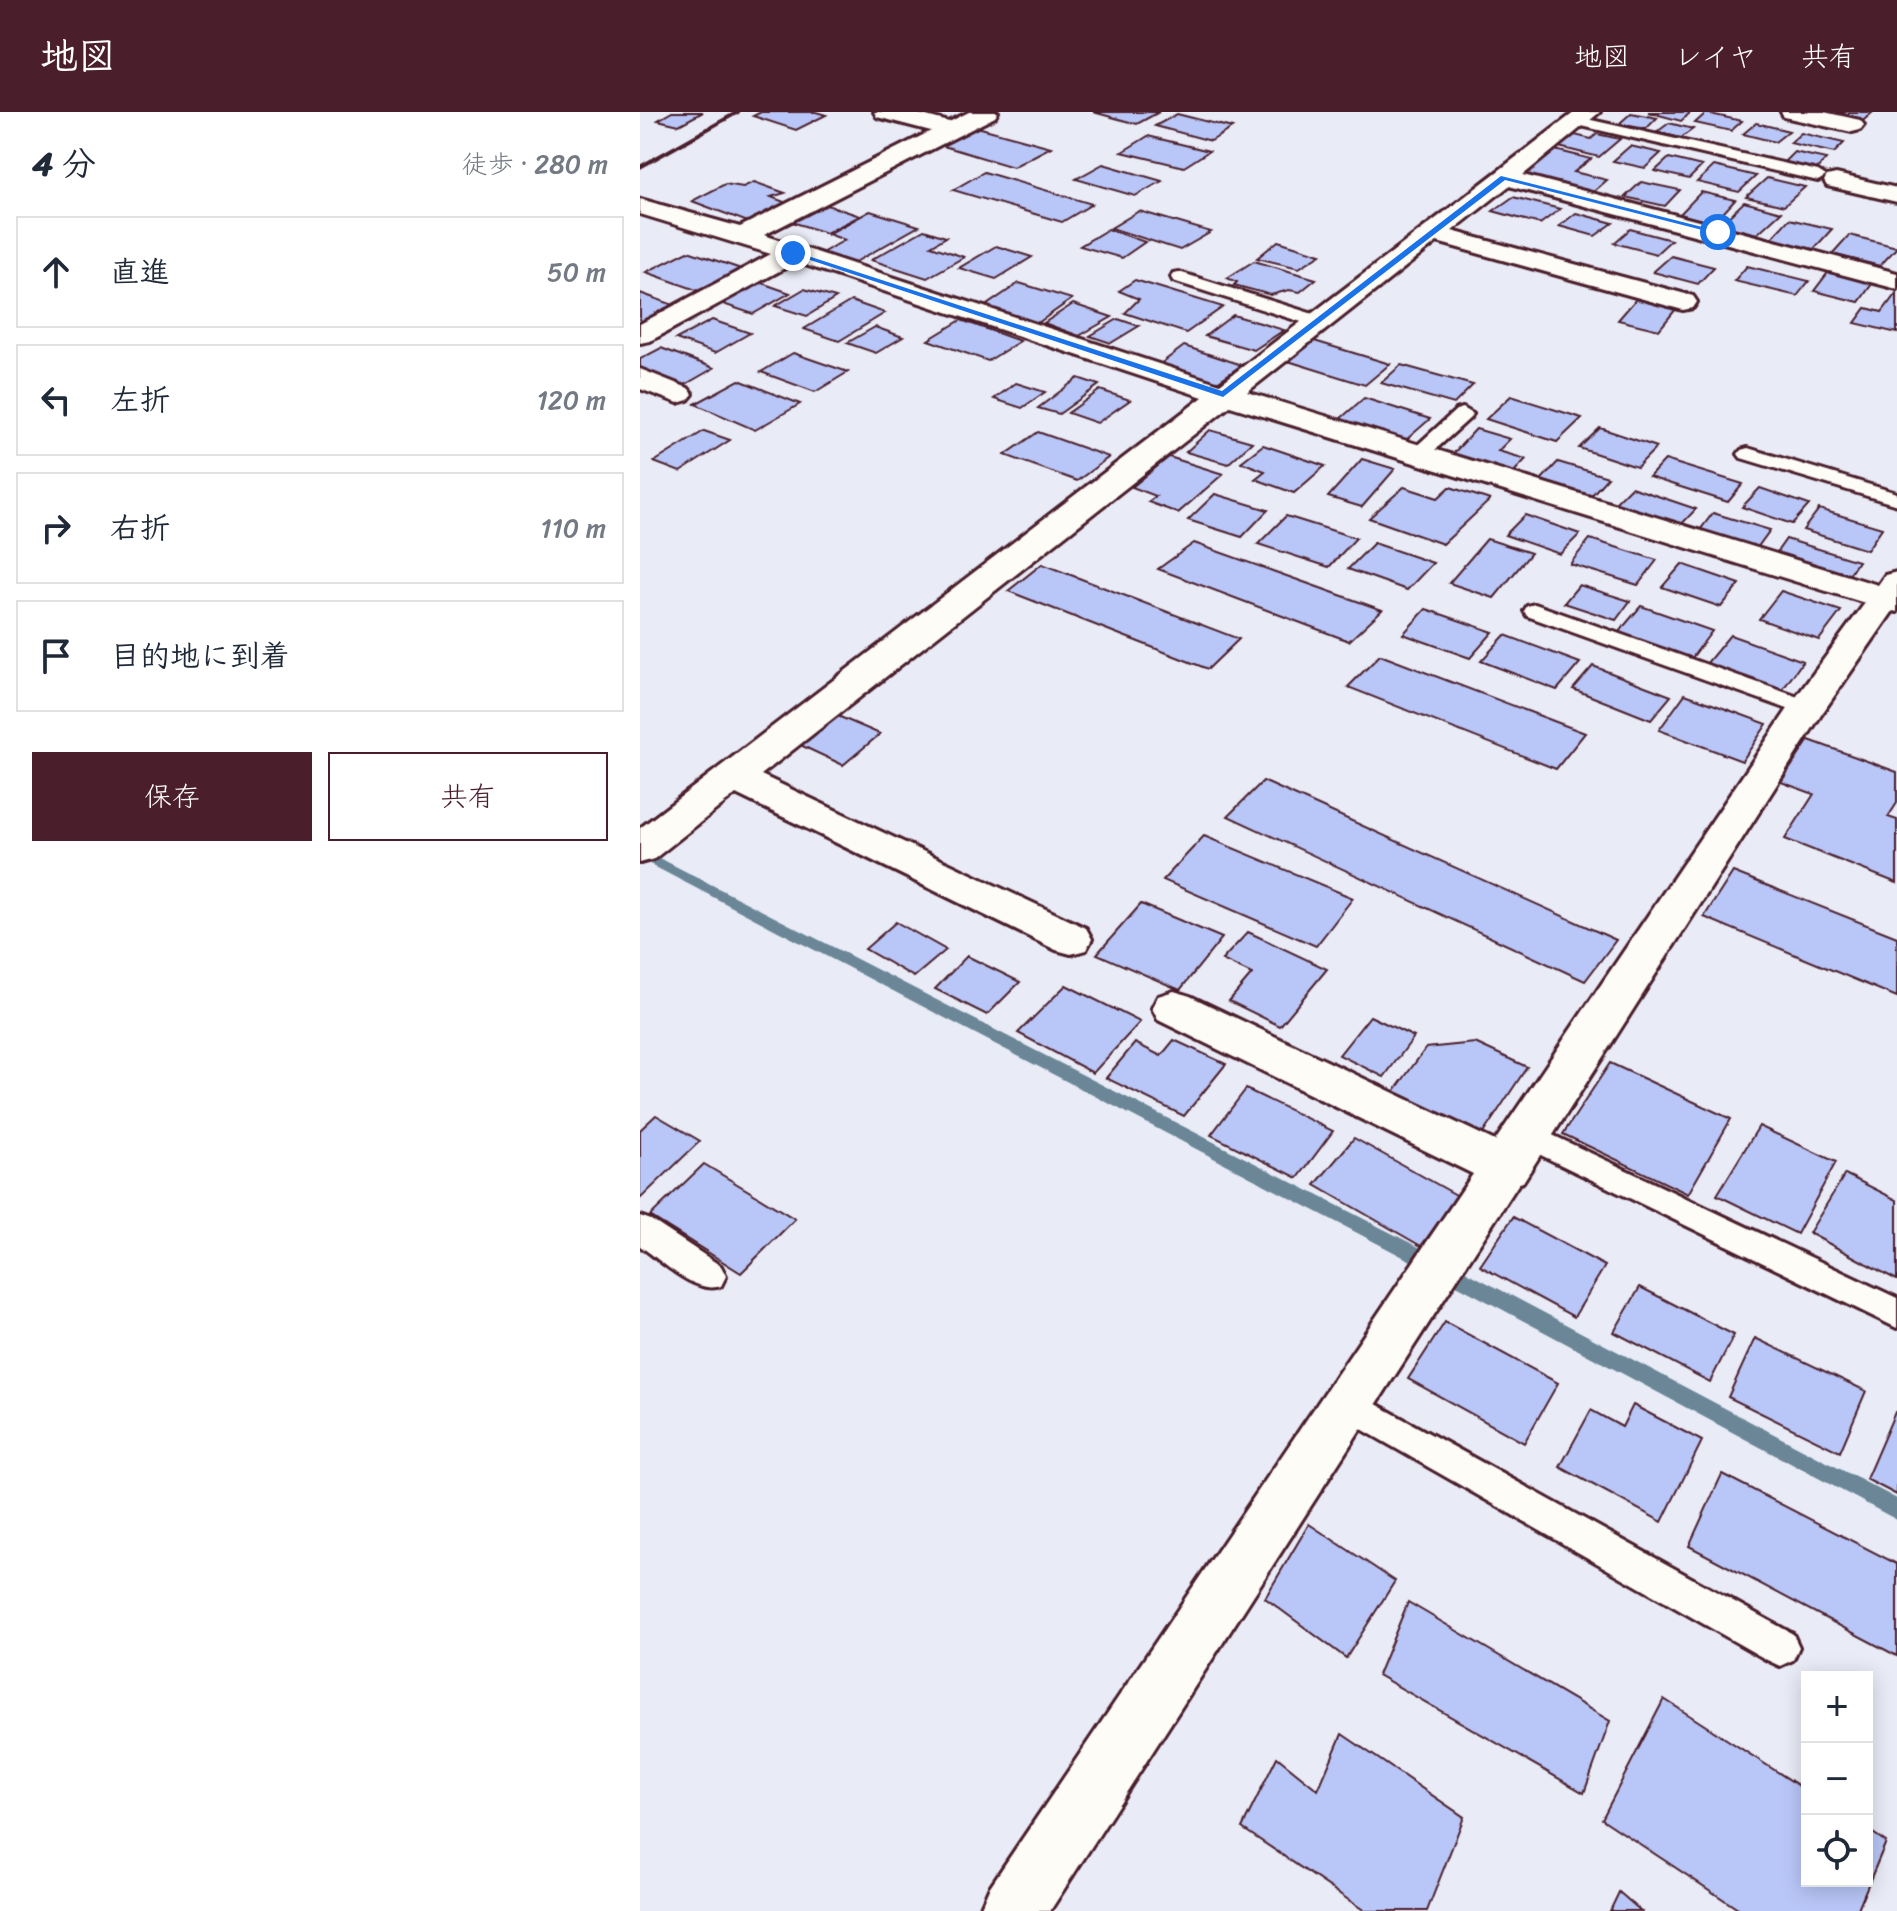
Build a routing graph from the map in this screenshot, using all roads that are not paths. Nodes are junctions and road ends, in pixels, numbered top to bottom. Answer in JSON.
{"nodes":[{"id":1,"x":885,"y":112,"type":"edge"},
{"id":2,"x":987,"y":112,"type":"edge"},
{"id":3,"x":1792,"y":112,"type":"edge"},
{"id":4,"x":1584,"y":116,"type":"edge"},
{"id":5,"x":1852,"y":125,"type":"dead end"},
{"id":6,"x":952,"y":130,"type":"junction"},
{"id":7,"x":1504,"y":178,"type":"junction"},
{"id":8,"x":1827,"y":178,"type":"joint"},
{"id":9,"x":1897,"y":195,"type":"edge"},
{"id":10,"x":640,"y":206,"type":"edge"},
{"id":11,"x":1432,"y":233,"type":"junction"},
{"id":12,"x":742,"y":236,"type":"junction"},
{"id":13,"x":793,"y":253,"type":"junction"},
{"id":14,"x":1179,"y":277,"type":"dead end"},
{"id":15,"x":1897,"y":281,"type":"edge"},
{"id":16,"x":1683,"y":302,"type":"dead end"},
{"id":17,"x":1317,"y":321,"type":"junction"},
{"id":18,"x":640,"y":335,"type":"edge"},
{"id":19,"x":640,"y":378,"type":"edge"},
{"id":20,"x":678,"y":394,"type":"dead end"},
{"id":21,"x":1223,"y":394,"type":"junction"},
{"id":22,"x":1463,"y":414,"type":"dead end"},
{"id":23,"x":1748,"y":454,"type":"dead end"},
{"id":24,"x":1418,"y":455,"type":"junction"},
{"id":25,"x":1897,"y":499,"type":"edge"},
{"id":26,"x":1893,"y":594,"type":"edge"},
{"id":27,"x":1535,"y":611,"type":"dead end"},
{"id":28,"x":1807,"y":708,"type":"junction"},
{"id":29,"x":733,"y":777,"type":"junction"},
{"id":30,"x":640,"y":849,"type":"edge"},
{"id":31,"x":1071,"y":939,"type":"dead end"},
{"id":32,"x":1174,"y":1008,"type":"dead end"},
{"id":33,"x":1516,"y":1152,"type":"junction"},
{"id":34,"x":640,"y":1229,"type":"edge"},
{"id":35,"x":710,"y":1276,"type":"dead end"},
{"id":36,"x":1897,"y":1314,"type":"edge"},
{"id":37,"x":1349,"y":1404,"type":"junction"},
{"id":38,"x":1780,"y":1647,"type":"dead end"},
{"id":39,"x":1012,"y":1911,"type":"edge"}],
"edges":[{"from":1,"to":6,"type":"street"},
{"from":2,"to":6,"type":"street"},
{"from":3,"to":5,"type":"street"},
{"from":4,"to":7,"type":"street"},
{"from":4,"to":8,"type":"lane"},
{"from":6,"to":12,"type":"street"},
{"from":7,"to":11,"type":"street"},
{"from":7,"to":15,"type":"street"},
{"from":8,"to":9,"type":"street"},
{"from":10,"to":12,"type":"street"},
{"from":11,"to":16,"type":"street"},
{"from":11,"to":17,"type":"street"},
{"from":12,"to":13,"type":"street"},
{"from":13,"to":18,"type":"street"},
{"from":13,"to":21,"type":"street"},
{"from":14,"to":17,"type":"lane"},
{"from":17,"to":21,"type":"street"},
{"from":19,"to":20,"type":"street"},
{"from":21,"to":24,"type":"street"},
{"from":21,"to":29,"type":"street"},
{"from":22,"to":24,"type":"lane"},
{"from":23,"to":25,"type":"lane"},
{"from":24,"to":26,"type":"street"},
{"from":26,"to":28,"type":"street"},
{"from":27,"to":28,"type":"lane"},
{"from":28,"to":33,"type":"street"},
{"from":29,"to":30,"type":"street"},
{"from":29,"to":31,"type":"street"},
{"from":32,"to":33,"type":"street"},
{"from":33,"to":36,"type":"lane"},
{"from":33,"to":37,"type":"street"},
{"from":34,"to":35,"type":"lane"},
{"from":37,"to":38,"type":"lane"},
{"from":37,"to":39,"type":"street"}]}
